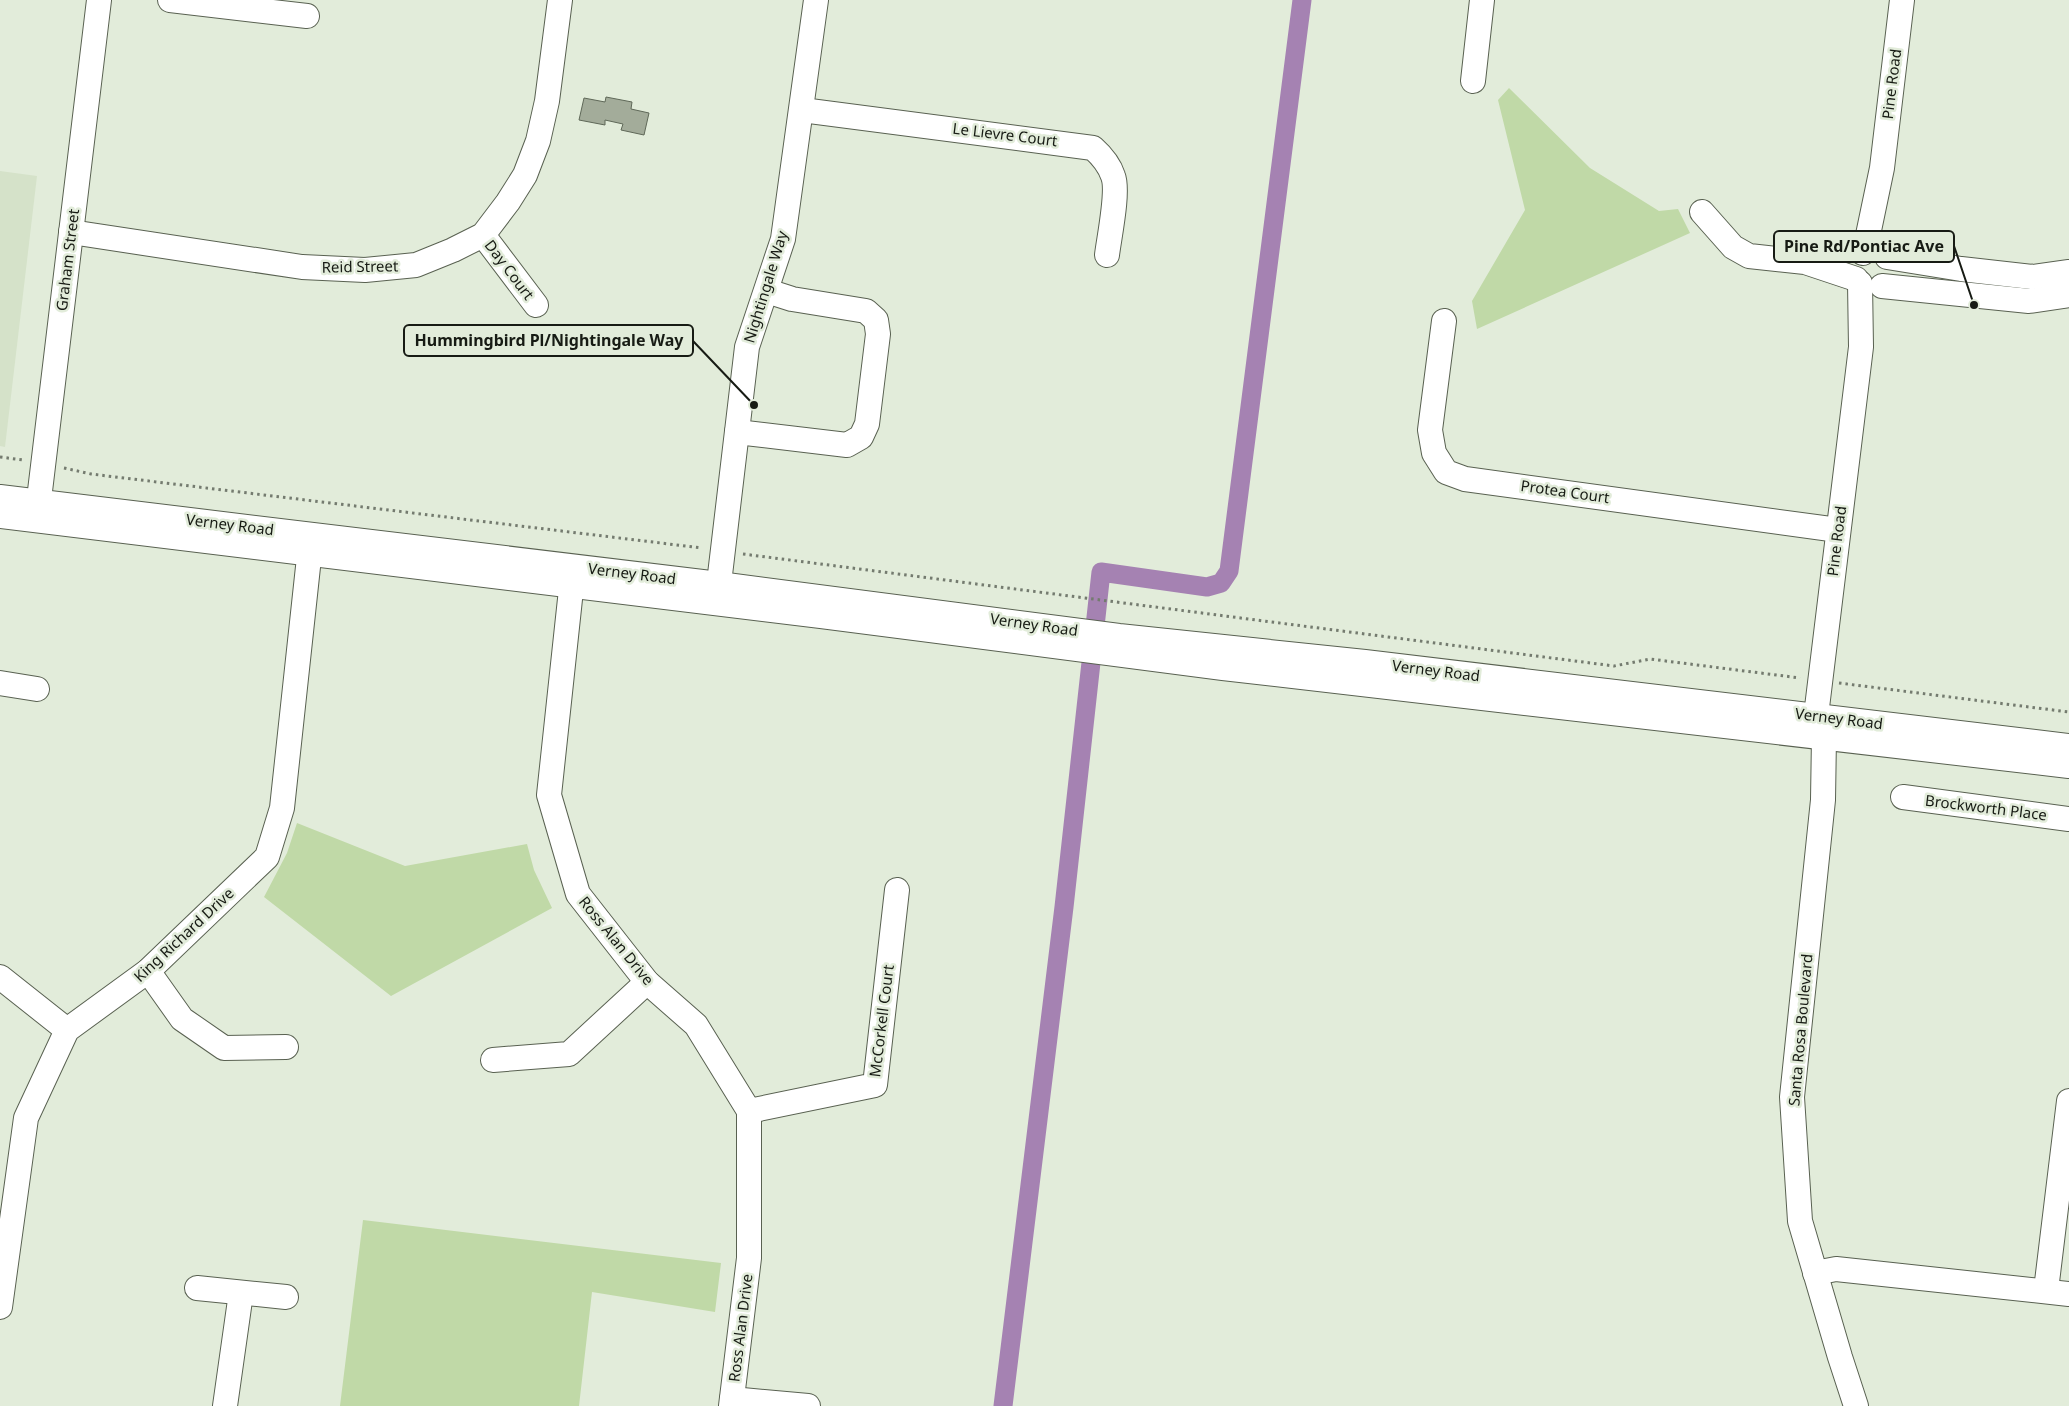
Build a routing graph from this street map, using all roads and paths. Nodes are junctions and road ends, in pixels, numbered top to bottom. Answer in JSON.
{"nodes":[{"id":1,"x":99,"y":0,"type":"edge"},
{"id":2,"x":170,"y":0,"type":"edge"},
{"id":3,"x":560,"y":0,"type":"edge"},
{"id":4,"x":816,"y":0,"type":"edge"},
{"id":5,"x":1482,"y":0,"type":"edge"},
{"id":6,"x":1902,"y":0,"type":"edge"},
{"id":7,"x":307,"y":16,"type":"dead end"},
{"id":8,"x":1473,"y":80,"type":"dead end"},
{"id":9,"x":802,"y":110,"type":"junction"},
{"id":10,"x":1882,"y":168,"type":"junction"},
{"id":11,"x":1702,"y":212,"type":"dead end"},
{"id":12,"x":71,"y":232,"type":"junction"},
{"id":13,"x":483,"y":235,"type":"junction"},
{"id":14,"x":1861,"y":254,"type":"junction"},
{"id":15,"x":1107,"y":255,"type":"dead end"},
{"id":16,"x":1887,"y":256,"type":"junction"},
{"id":17,"x":1805,"y":262,"type":"junction"},
{"id":18,"x":2069,"y":272,"type":"edge"},
{"id":19,"x":1870,"y":284,"type":"junction"},
{"id":20,"x":766,"y":291,"type":"junction"},
{"id":21,"x":2069,"y":295,"type":"edge"},
{"id":22,"x":536,"y":305,"type":"dead end"},
{"id":23,"x":1444,"y":322,"type":"dead end"},
{"id":24,"x":737,"y":432,"type":"junction"},
{"id":25,"x":0,"y":457,"type":"edge"},
{"id":26,"x":43,"y":464,"type":"junction"},
{"id":27,"x":0,"y":497,"type":"edge"},
{"id":28,"x":37,"y":511,"type":"junction"},
{"id":29,"x":0,"y":516,"type":"edge"},
{"id":30,"x":1838,"y":530,"type":"junction"},
{"id":31,"x":310,"y":544,"type":"junction"},
{"id":32,"x":723,"y":551,"type":"junction"},
{"id":33,"x":572,"y":577,"type":"junction"},
{"id":34,"x":718,"y":594,"type":"junction"},
{"id":35,"x":1820,"y":680,"type":"junction"},
{"id":36,"x":0,"y":683,"type":"edge"},
{"id":37,"x":37,"y":689,"type":"dead end"},
{"id":38,"x":2069,"y":712,"type":"edge"},
{"id":39,"x":1818,"y":730,"type":"junction"},
{"id":40,"x":2069,"y":746,"type":"edge"},
{"id":41,"x":2069,"y":766,"type":"edge"},
{"id":42,"x":1903,"y":797,"type":"dead end"},
{"id":43,"x":2069,"y":819,"type":"edge"},
{"id":44,"x":896,"y":890,"type":"dead end"},
{"id":45,"x":148,"y":970,"type":"junction"},
{"id":46,"x":0,"y":977,"type":"edge"},
{"id":47,"x":647,"y":982,"type":"junction"},
{"id":48,"x":67,"y":1030,"type":"junction"},
{"id":49,"x":286,"y":1047,"type":"dead end"},
{"id":50,"x":493,"y":1060,"type":"dead end"},
{"id":51,"x":2069,"y":1101,"type":"edge"},
{"id":52,"x":749,"y":1111,"type":"junction"},
{"id":53,"x":1815,"y":1273,"type":"junction"},
{"id":54,"x":197,"y":1288,"type":"dead end"},
{"id":55,"x":2046,"y":1290,"type":"junction"},
{"id":56,"x":240,"y":1293,"type":"junction"},
{"id":57,"x":2069,"y":1294,"type":"edge"},
{"id":58,"x":286,"y":1297,"type":"dead end"},
{"id":59,"x":0,"y":1307,"type":"edge"},
{"id":60,"x":731,"y":1402,"type":"edge"},
{"id":61,"x":225,"y":1406,"type":"edge"},
{"id":62,"x":808,"y":1406,"type":"edge"},
{"id":63,"x":1856,"y":1406,"type":"edge"}],
"edges":[{"from":1,"to":12,"type":"street","name":"Graham Street"},
{"from":2,"to":7,"type":"street"},
{"from":3,"to":13,"type":"street","name":"Reid Street"},
{"from":4,"to":9,"type":"street","name":"Nightingale Way"},
{"from":5,"to":8,"type":"street"},
{"from":6,"to":10,"type":"street","name":"Pine Road"},
{"from":9,"to":15,"type":"street","name":"Le Lievre Court"},
{"from":9,"to":20,"type":"street","name":"Nightingale Way"},
{"from":10,"to":14,"type":"street","name":"Pine Road"},
{"from":10,"to":16,"type":"street","name":"Pine Road"},
{"from":11,"to":17,"type":"street"},
{"from":12,"to":13,"type":"street","name":"Reid Street"},
{"from":12,"to":26,"type":"street","name":"Graham Street"},
{"from":13,"to":22,"type":"street","name":"Day Court"},
{"from":14,"to":16,"type":"street"},
{"from":14,"to":17,"type":"street"},
{"from":14,"to":19,"type":"street"},
{"from":16,"to":18,"type":"street"},
{"from":16,"to":19,"type":"street"},
{"from":17,"to":19,"type":"street"},
{"from":19,"to":21,"type":"street"},
{"from":19,"to":30,"type":"street","name":"Pine Road"},
{"from":20,"to":24,"type":"street","name":"Nightingale Way"},
{"from":20,"to":24,"type":"street"},
{"from":23,"to":30,"type":"street","name":"Protea Court"},
{"from":24,"to":32,"type":"street","name":"Nightingale Way"},
{"from":25,"to":26,"type":"path"},
{"from":26,"to":28,"type":"street","name":"Graham Street"},
{"from":26,"to":32,"type":"path"},
{"from":27,"to":28,"type":"street","name":"Verney Road"},
{"from":28,"to":29,"type":"street","name":"Verney Road"},
{"from":28,"to":31,"type":"street","name":"Verney Road"},
{"from":30,"to":35,"type":"street","name":"Pine Road"},
{"from":31,"to":33,"type":"street","name":"Verney Road"},
{"from":31,"to":45,"type":"street","name":"King Richard Drive"},
{"from":32,"to":34,"type":"street","name":"Nightingale Way"},
{"from":32,"to":35,"type":"path"},
{"from":33,"to":34,"type":"street","name":"Verney Road"},
{"from":33,"to":47,"type":"street","name":"Ross Alan Drive"},
{"from":34,"to":39,"type":"street","name":"Verney Road"},
{"from":35,"to":38,"type":"path"},
{"from":35,"to":39,"type":"street","name":"Pine Road"},
{"from":36,"to":37,"type":"street"},
{"from":39,"to":40,"type":"street","name":"Verney Road"},
{"from":39,"to":41,"type":"street","name":"Verney Road"},
{"from":39,"to":53,"type":"street","name":"Santa Rosa Boulevard"},
{"from":42,"to":43,"type":"street","name":"Brockworth Place"},
{"from":44,"to":52,"type":"street","name":"McCorkell Court"},
{"from":45,"to":48,"type":"street","name":"King Richard Drive"},
{"from":45,"to":49,"type":"street"},
{"from":46,"to":48,"type":"street"},
{"from":47,"to":50,"type":"street"},
{"from":47,"to":52,"type":"street","name":"Ross Alan Drive"},
{"from":48,"to":59,"type":"street","name":"King Richard Drive"},
{"from":51,"to":55,"type":"street"},
{"from":52,"to":60,"type":"street","name":"Ross Alan Drive"},
{"from":53,"to":55,"type":"street"},
{"from":53,"to":63,"type":"street","name":"Santa Rosa Boulevard"},
{"from":54,"to":56,"type":"street"},
{"from":55,"to":57,"type":"street"},
{"from":56,"to":58,"type":"street"},
{"from":56,"to":61,"type":"street"},
{"from":60,"to":62,"type":"street"}]}
